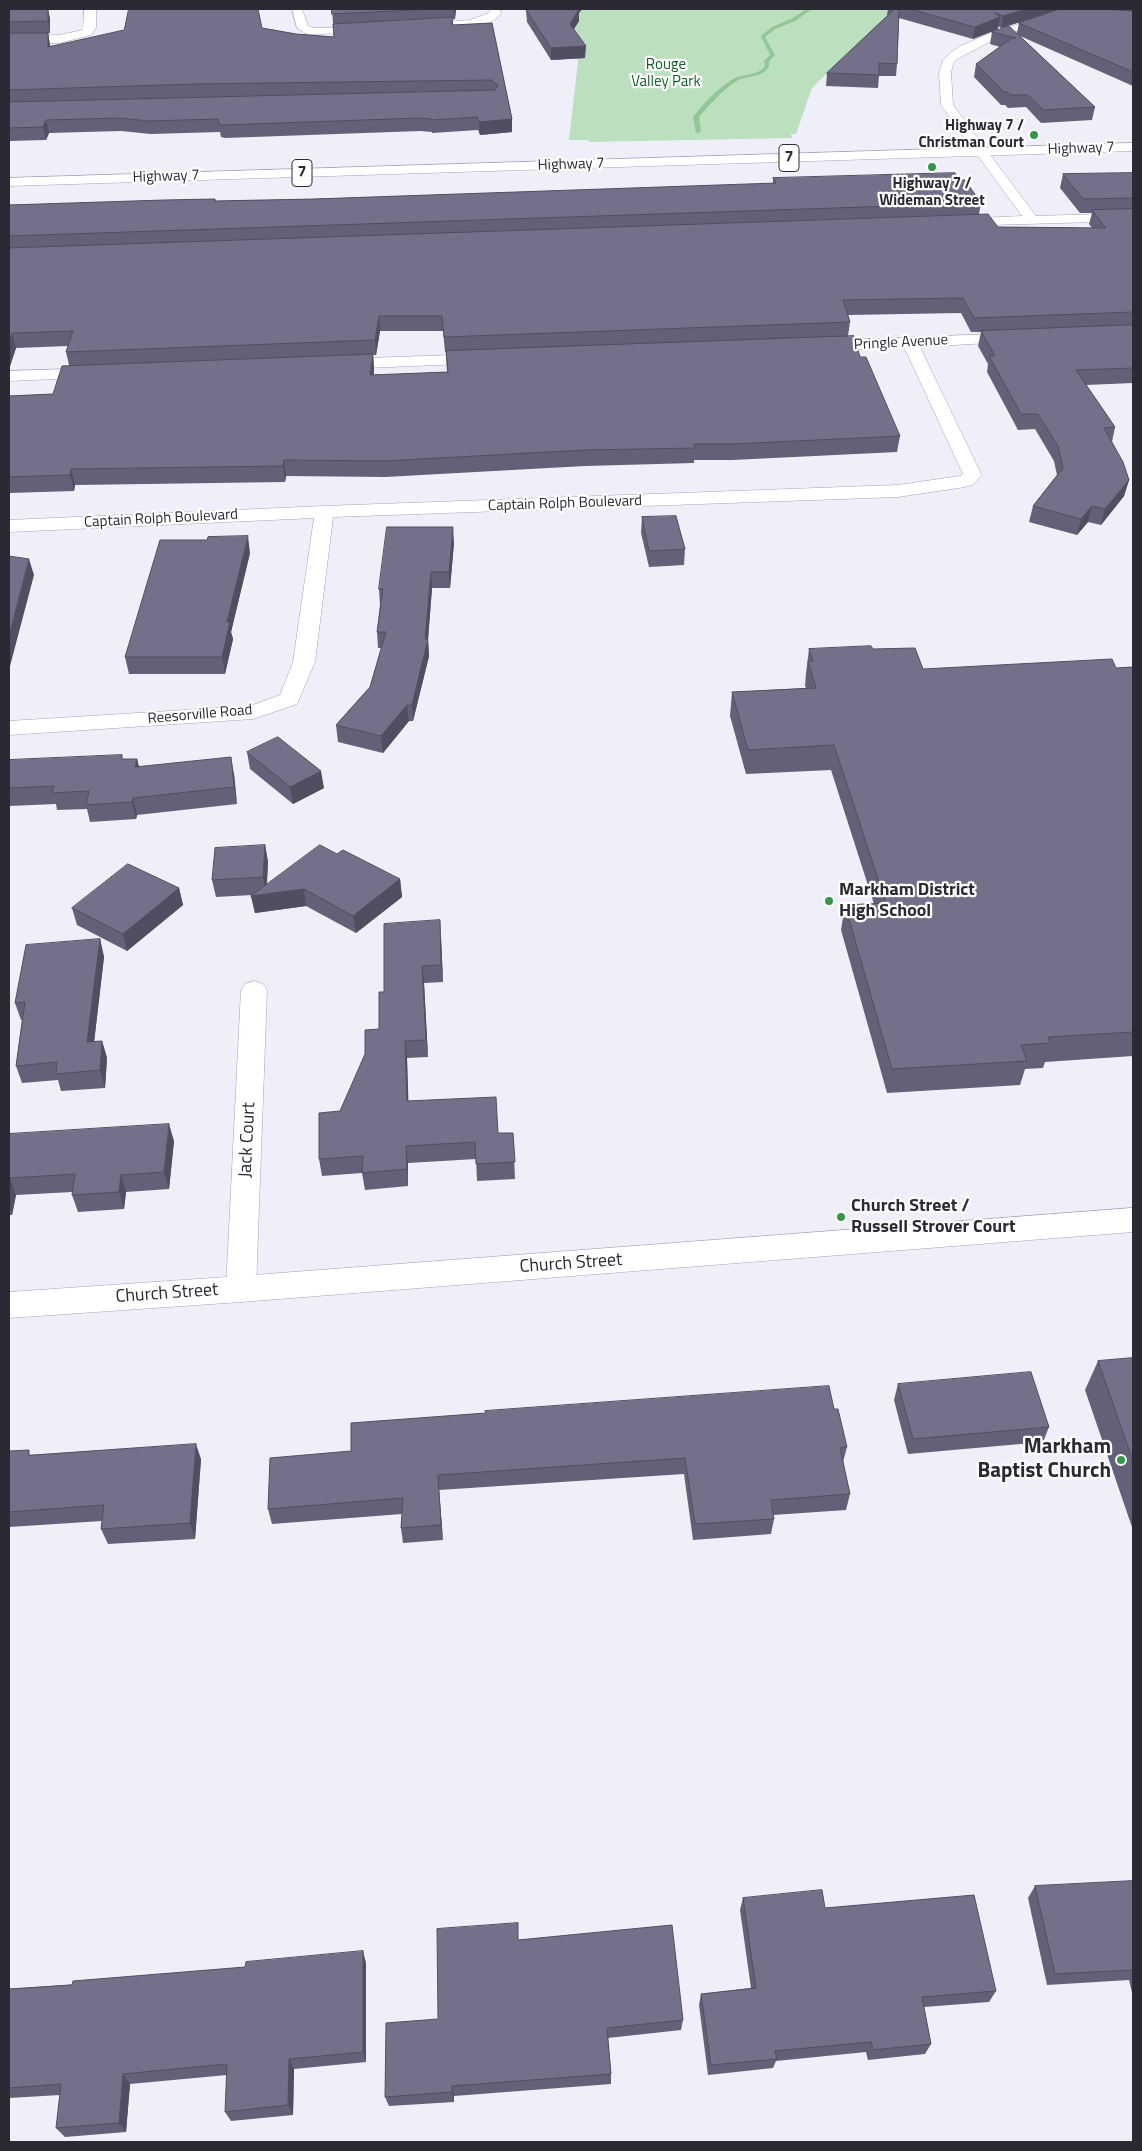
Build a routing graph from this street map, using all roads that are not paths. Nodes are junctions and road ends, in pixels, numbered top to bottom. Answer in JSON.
{"nodes":[{"id":1,"x":90,"y":9,"type":"edge"},
{"id":2,"x":297,"y":9,"type":"edge"},
{"id":3,"x":495,"y":9,"type":"edge"},
{"id":4,"x":1064,"y":13,"type":"edge"},
{"id":5,"x":405,"y":28,"type":"edge"},
{"id":6,"x":387,"y":29,"type":"edge"},
{"id":7,"x":9,"y":40,"type":"edge"},
{"id":8,"x":1133,"y":147,"type":"edge"},
{"id":9,"x":982,"y":152,"type":"junction"},
{"id":10,"x":9,"y":182,"type":"edge"},
{"id":11,"x":1133,"y":217,"type":"edge"},
{"id":12,"x":1032,"y":220,"type":"junction"},
{"id":13,"x":939,"y":223,"type":"edge"},
{"id":14,"x":1034,"y":337,"type":"edge"},
{"id":15,"x":910,"y":343,"type":"junction"},
{"id":16,"x":801,"y":347,"type":"edge"},
{"id":17,"x":504,"y":358,"type":"edge"},
{"id":18,"x":326,"y":364,"type":"edge"},
{"id":19,"x":118,"y":372,"type":"edge"},
{"id":20,"x":9,"y":376,"type":"edge"},
{"id":21,"x":324,"y":512,"type":"junction"},
{"id":22,"x":9,"y":526,"type":"edge"},
{"id":23,"x":9,"y":728,"type":"edge"},
{"id":24,"x":254,"y":990,"type":"dead end"},
{"id":25,"x":1133,"y":1220,"type":"edge"},
{"id":26,"x":241,"y":1289,"type":"junction"},
{"id":27,"x":9,"y":1305,"type":"edge"}],
"edges":[{"from":1,"to":7,"type":"street"},
{"from":2,"to":6,"type":"street"},
{"from":3,"to":5,"type":"street"},
{"from":4,"to":9,"type":"street"},
{"from":8,"to":9,"type":"street","name":"Highway 7","number":"7"},
{"from":9,"to":10,"type":"street","name":"Highway 7","number":"7"},
{"from":9,"to":12,"type":"street"},
{"from":11,"to":12,"type":"street"},
{"from":12,"to":13,"type":"street"},
{"from":14,"to":15,"type":"street","name":"Pringle Avenue"},
{"from":15,"to":16,"type":"street","name":"Pringle Avenue"},
{"from":15,"to":21,"type":"street","name":"Captain Rolph Boulevard"},
{"from":17,"to":18,"type":"street"},
{"from":19,"to":20,"type":"street"},
{"from":21,"to":22,"type":"street","name":"Captain Rolph Boulevard"},
{"from":21,"to":23,"type":"street","name":"Reesorville Road"},
{"from":24,"to":26,"type":"street","name":"Jack Court"},
{"from":25,"to":26,"type":"street","name":"Church Street"},
{"from":26,"to":27,"type":"street","name":"Church Street"}]}
